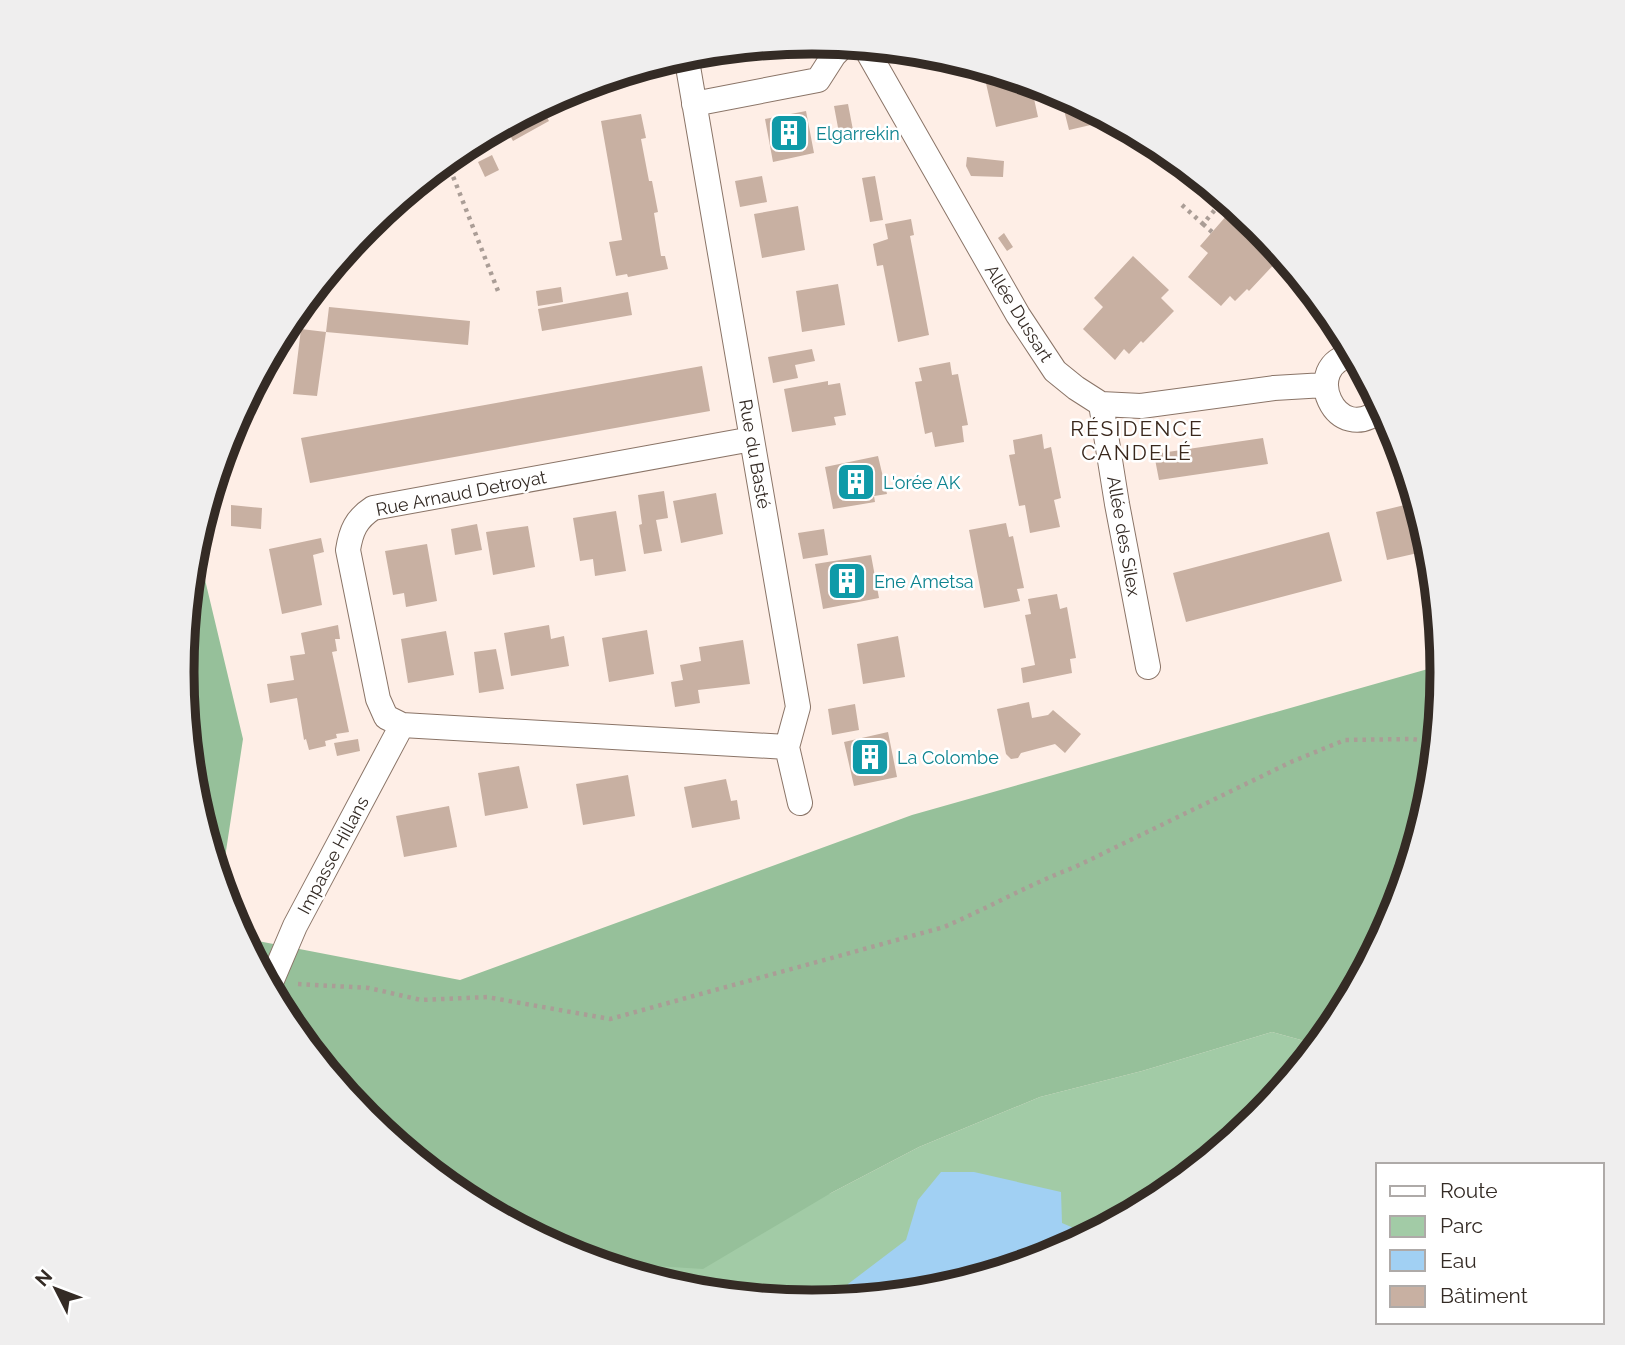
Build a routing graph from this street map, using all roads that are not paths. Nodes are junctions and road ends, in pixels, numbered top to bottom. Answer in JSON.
{"nodes":[{"id":1,"x":834,"y":55,"type":"edge"},
{"id":2,"x":871,"y":58,"type":"edge"},
{"id":3,"x":688,"y":67,"type":"edge"},
{"id":4,"x":694,"y":104,"type":"junction"},
{"id":5,"x":1345,"y":359,"type":"edge"},
{"id":6,"x":1325,"y":385,"type":"junction"},
{"id":7,"x":1101,"y":404,"type":"junction"},
{"id":8,"x":1374,"y":413,"type":"edge"},
{"id":9,"x":752,"y":439,"type":"junction"},
{"id":10,"x":1148,"y":667,"type":"dead end"},
{"id":11,"x":402,"y":725,"type":"junction"},
{"id":12,"x":787,"y":747,"type":"junction"},
{"id":13,"x":800,"y":803,"type":"dead end"},
{"id":14,"x":274,"y":976,"type":"edge"}],
"edges":[{"from":1,"to":4,"type":"street"},
{"from":2,"to":7,"type":"street","name":"Allée Dussart"},
{"from":3,"to":4,"type":"street","name":"Rue du Basté"},
{"from":4,"to":9,"type":"street","name":"Rue du Basté"},
{"from":5,"to":6,"type":"street"},
{"from":6,"to":7,"type":"street"},
{"from":6,"to":8,"type":"street"},
{"from":7,"to":10,"type":"street","name":"Allée des Silex"},
{"from":9,"to":11,"type":"street","name":"Rue Arnaud Detroyat"},
{"from":9,"to":12,"type":"street","name":"Rue du Basté"},
{"from":11,"to":12,"type":"street"},
{"from":11,"to":14,"type":"street","name":"Impasse Hillans"},
{"from":12,"to":13,"type":"street","name":"Rue du Basté"}]}
